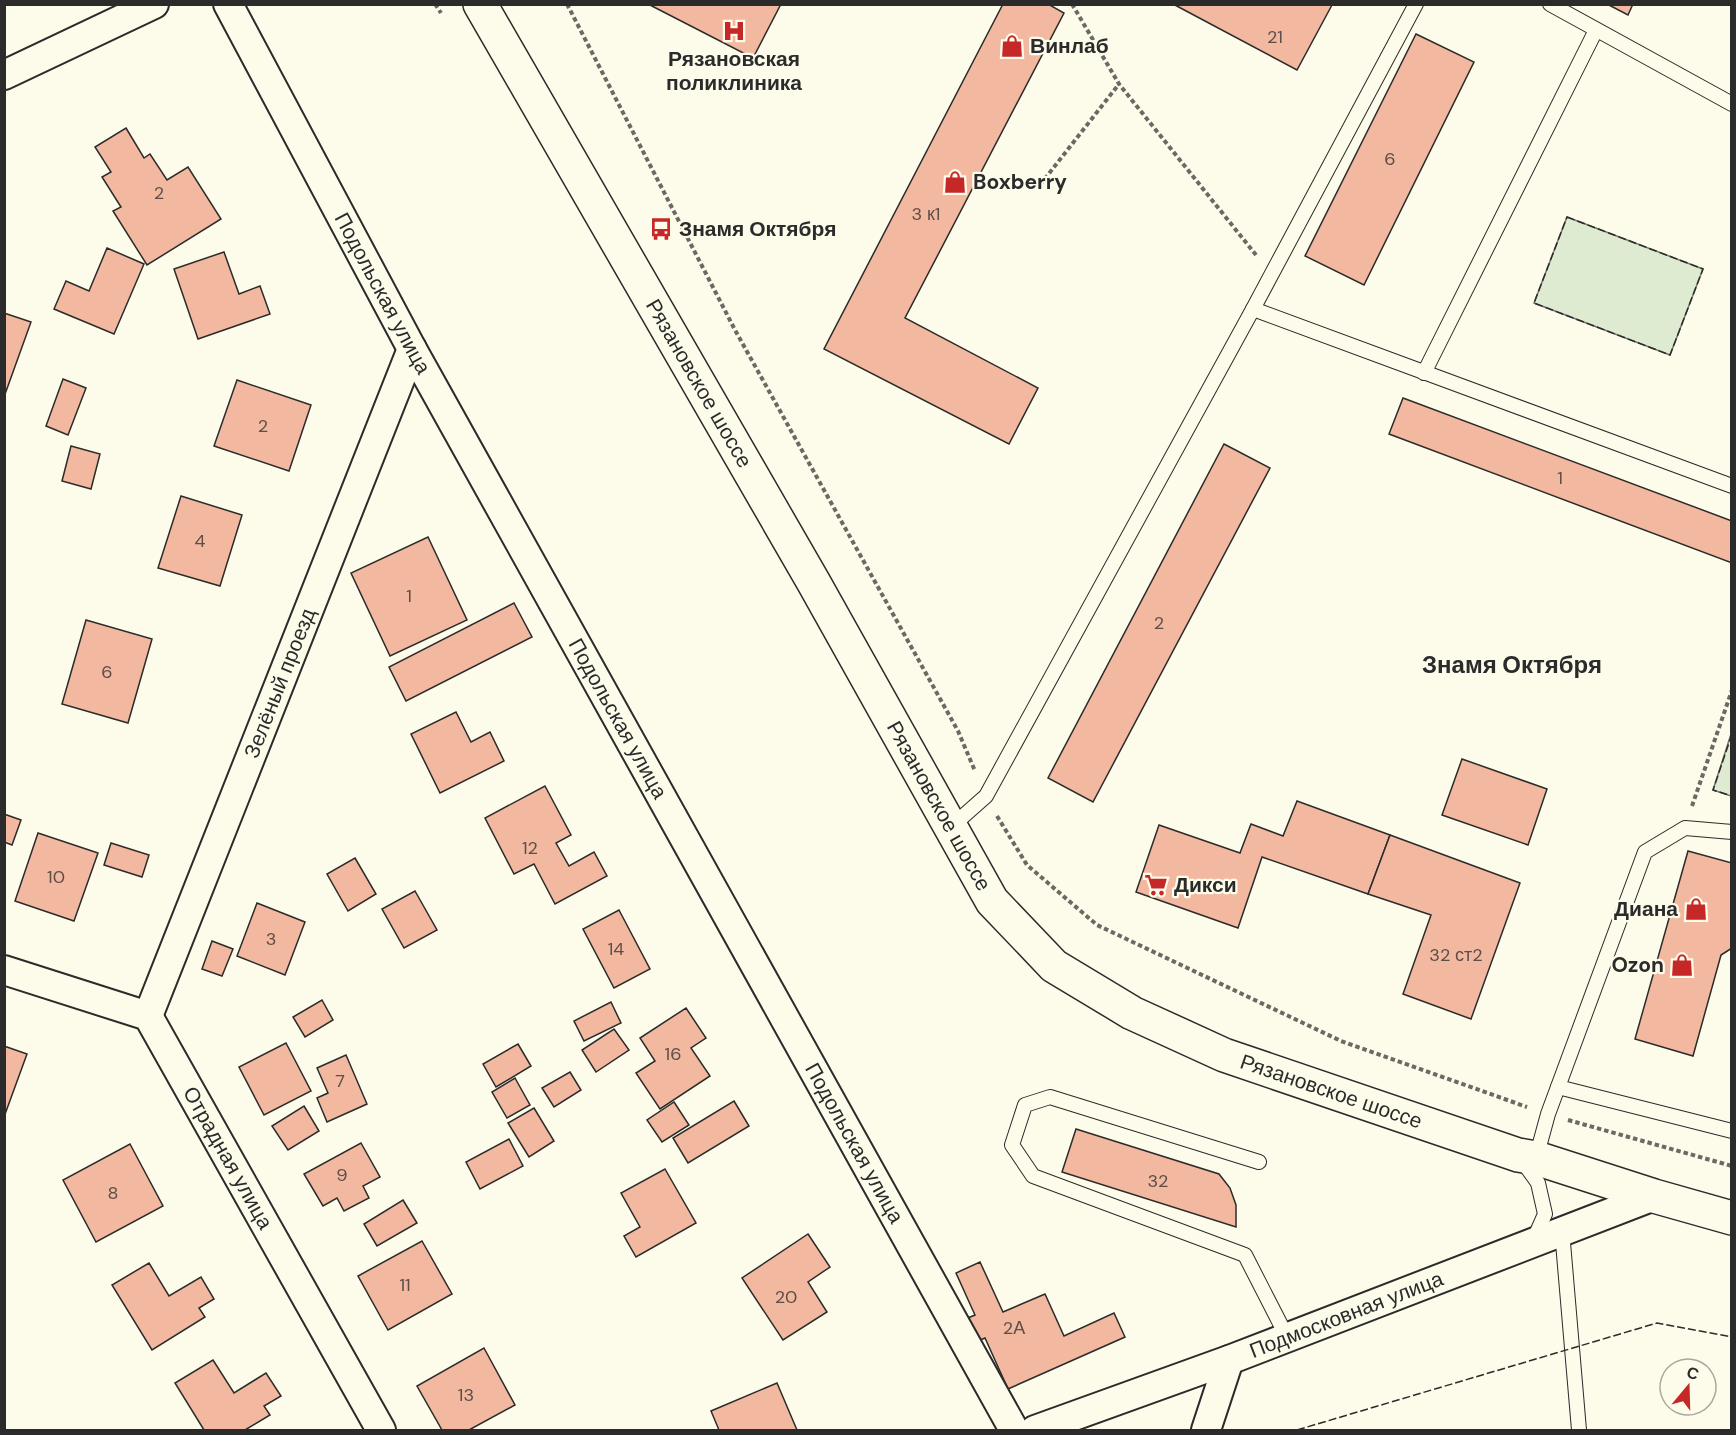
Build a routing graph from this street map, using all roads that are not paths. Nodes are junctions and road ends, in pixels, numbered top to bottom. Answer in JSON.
{"nodes":[{"id":1,"x":154,"y":4,"type":"edge"},
{"id":2,"x":228,"y":4,"type":"edge"},
{"id":3,"x":1416,"y":4,"type":"edge"},
{"id":4,"x":1550,"y":4,"type":"edge"},
{"id":5,"x":484,"y":6,"type":"edge"},
{"id":6,"x":1596,"y":30,"type":"junction"},
{"id":7,"x":4,"y":75,"type":"edge"},
{"id":8,"x":1731,"y":104,"type":"edge"},
{"id":9,"x":1253,"y":309,"type":"junction"},
{"id":10,"x":412,"y":349,"type":"junction"},
{"id":11,"x":1424,"y":373,"type":"junction"},
{"id":12,"x":1731,"y":486,"type":"edge"},
{"id":13,"x":951,"y":827,"type":"junction"},
{"id":14,"x":1731,"y":832,"type":"edge"},
{"id":15,"x":4,"y":970,"type":"edge"},
{"id":16,"x":148,"y":1016,"type":"junction"},
{"id":17,"x":1558,"y":1087,"type":"junction"},
{"id":18,"x":1731,"y":1131,"type":"edge"},
{"id":19,"x":1527,"y":1157,"type":"junction"},
{"id":20,"x":1259,"y":1162,"type":"dead end"},
{"id":21,"x":1654,"y":1196,"type":"junction"},
{"id":22,"x":1731,"y":1218,"type":"edge"},
{"id":23,"x":1562,"y":1231,"type":"junction"},
{"id":24,"x":1532,"y":1243,"type":"junction"},
{"id":25,"x":1287,"y":1337,"type":"junction"},
{"id":26,"x":1229,"y":1360,"type":"junction"},
{"id":27,"x":381,"y":1431,"type":"edge"},
{"id":28,"x":1014,"y":1431,"type":"edge"},
{"id":29,"x":1035,"y":1431,"type":"edge"},
{"id":30,"x":1206,"y":1431,"type":"edge"},
{"id":31,"x":1579,"y":1431,"type":"edge"}],
"edges":[{"from":1,"to":7,"type":"street"},
{"from":2,"to":10,"type":"street","name":"Подольская улица"},
{"from":3,"to":9,"type":"lane"},
{"from":4,"to":6,"type":"lane"},
{"from":5,"to":13,"type":"main road","name":"Рязановское шоссе"},
{"from":6,"to":8,"type":"lane"},
{"from":6,"to":11,"type":"lane"},
{"from":9,"to":11,"type":"lane"},
{"from":9,"to":13,"type":"lane"},
{"from":10,"to":16,"type":"street","name":"Зелёный проезд"},
{"from":10,"to":28,"type":"street","name":"Подольская улица"},
{"from":11,"to":12,"type":"lane"},
{"from":13,"to":19,"type":"main road","name":"Рязановское шоссе"},
{"from":14,"to":17,"type":"lane"},
{"from":15,"to":16,"type":"street"},
{"from":16,"to":27,"type":"street","name":"Отрадная улица"},
{"from":17,"to":18,"type":"lane"},
{"from":17,"to":19,"type":"lane"},
{"from":19,"to":21,"type":"main road","name":"Рязановское шоссе"},
{"from":19,"to":24,"type":"lane"},
{"from":20,"to":25,"type":"lane"},
{"from":21,"to":22,"type":"main road","name":"Рязановское шоссе"},
{"from":21,"to":23,"type":"street","name":"Подмосковная улица"},
{"from":23,"to":24,"type":"street","name":"Подмосковная улица"},
{"from":23,"to":31,"type":"lane"},
{"from":24,"to":25,"type":"street","name":"Подмосковная улица"},
{"from":25,"to":26,"type":"street","name":"Подмосковная улица"},
{"from":26,"to":29,"type":"street","name":"Подмосковная улица"},
{"from":26,"to":30,"type":"street"}]}
